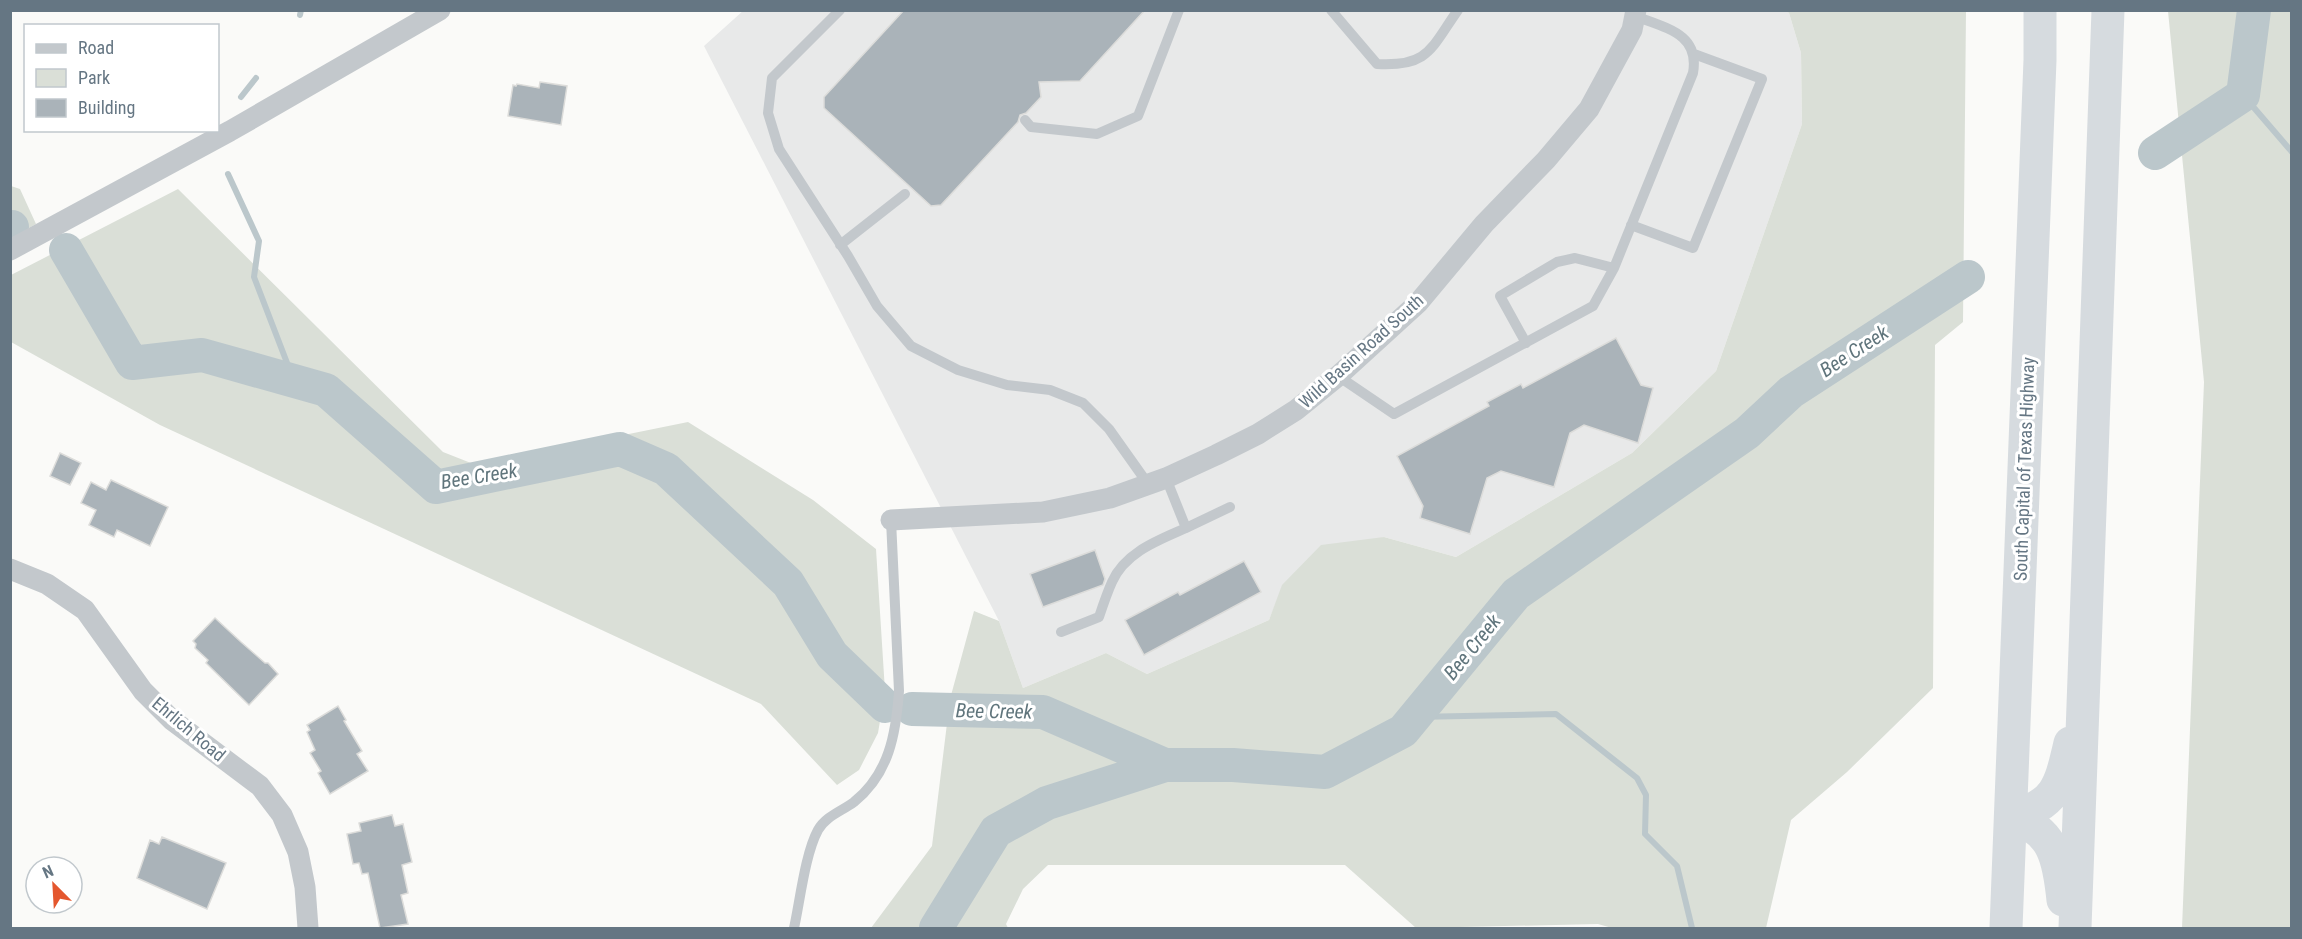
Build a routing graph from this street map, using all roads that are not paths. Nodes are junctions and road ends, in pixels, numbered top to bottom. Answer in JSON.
{"nodes":[{"id":1,"x":440,"y":10,"type":"edge"},
{"id":2,"x":840,"y":10,"type":"edge"},
{"id":3,"x":1179,"y":10,"type":"edge"},
{"id":4,"x":1331,"y":10,"type":"edge"},
{"id":5,"x":1458,"y":10,"type":"edge"},
{"id":6,"x":2040,"y":10,"type":"edge"},
{"id":7,"x":2108,"y":10,"type":"edge"},
{"id":8,"x":1636,"y":13,"type":"edge"},
{"id":9,"x":1694,"y":54,"type":"junction"},
{"id":10,"x":1025,"y":120,"type":"dead end"},
{"id":11,"x":905,"y":194,"type":"dead end"},
{"id":12,"x":1631,"y":225,"type":"junction"},
{"id":13,"x":840,"y":245,"type":"junction"},
{"id":14,"x":10,"y":250,"type":"edge"},
{"id":15,"x":1614,"y":268,"type":"junction"},
{"id":16,"x":1526,"y":343,"type":"junction"},
{"id":17,"x":1338,"y":376,"type":"junction"},
{"id":18,"x":1157,"y":481,"type":"junction"},
{"id":19,"x":1230,"y":507,"type":"dead end"},
{"id":20,"x":891,"y":520,"type":"joint"},
{"id":21,"x":1186,"y":528,"type":"junction"},
{"id":22,"x":10,"y":568,"type":"edge"},
{"id":23,"x":1061,"y":632,"type":"dead end"},
{"id":24,"x":2085,"y":686,"type":"junction"},
{"id":25,"x":2011,"y":817,"type":"junction"},
{"id":26,"x":308,"y":928,"type":"edge"},
{"id":27,"x":794,"y":928,"type":"edge"},
{"id":28,"x":2006,"y":928,"type":"edge"},
{"id":29,"x":2066,"y":928,"type":"edge"},
{"id":30,"x":2075,"y":928,"type":"edge"}],
"edges":[{"from":1,"to":14,"type":"street"},
{"from":2,"to":13,"type":"lane"},
{"from":3,"to":10,"type":"lane"},
{"from":4,"to":5,"type":"lane"},
{"from":6,"to":25,"type":"highway","name":"South Capital of Texas Highway"},
{"from":7,"to":24,"type":"highway"},
{"from":8,"to":9,"type":"lane"},
{"from":8,"to":17,"type":"street","name":"Wild Basin Road South"},
{"from":9,"to":12,"type":"lane"},
{"from":9,"to":12,"type":"lane"},
{"from":11,"to":13,"type":"lane"},
{"from":12,"to":15,"type":"lane"},
{"from":13,"to":18,"type":"lane"},
{"from":15,"to":16,"type":"lane"},
{"from":15,"to":16,"type":"lane"},
{"from":16,"to":17,"type":"lane"},
{"from":17,"to":18,"type":"street","name":"Wild Basin Road South"},
{"from":18,"to":20,"type":"street","name":"Wild Basin Road South"},
{"from":18,"to":21,"type":"lane"},
{"from":19,"to":21,"type":"lane"},
{"from":20,"to":27,"type":"lane"},
{"from":21,"to":23,"type":"lane"},
{"from":22,"to":26,"type":"street","name":"Ehrlich Road"},
{"from":24,"to":25,"type":"highway"},
{"from":24,"to":30,"type":"highway"},
{"from":25,"to":28,"type":"highway","name":"South Capital of Texas Highway"},
{"from":25,"to":29,"type":"highway"}]}
